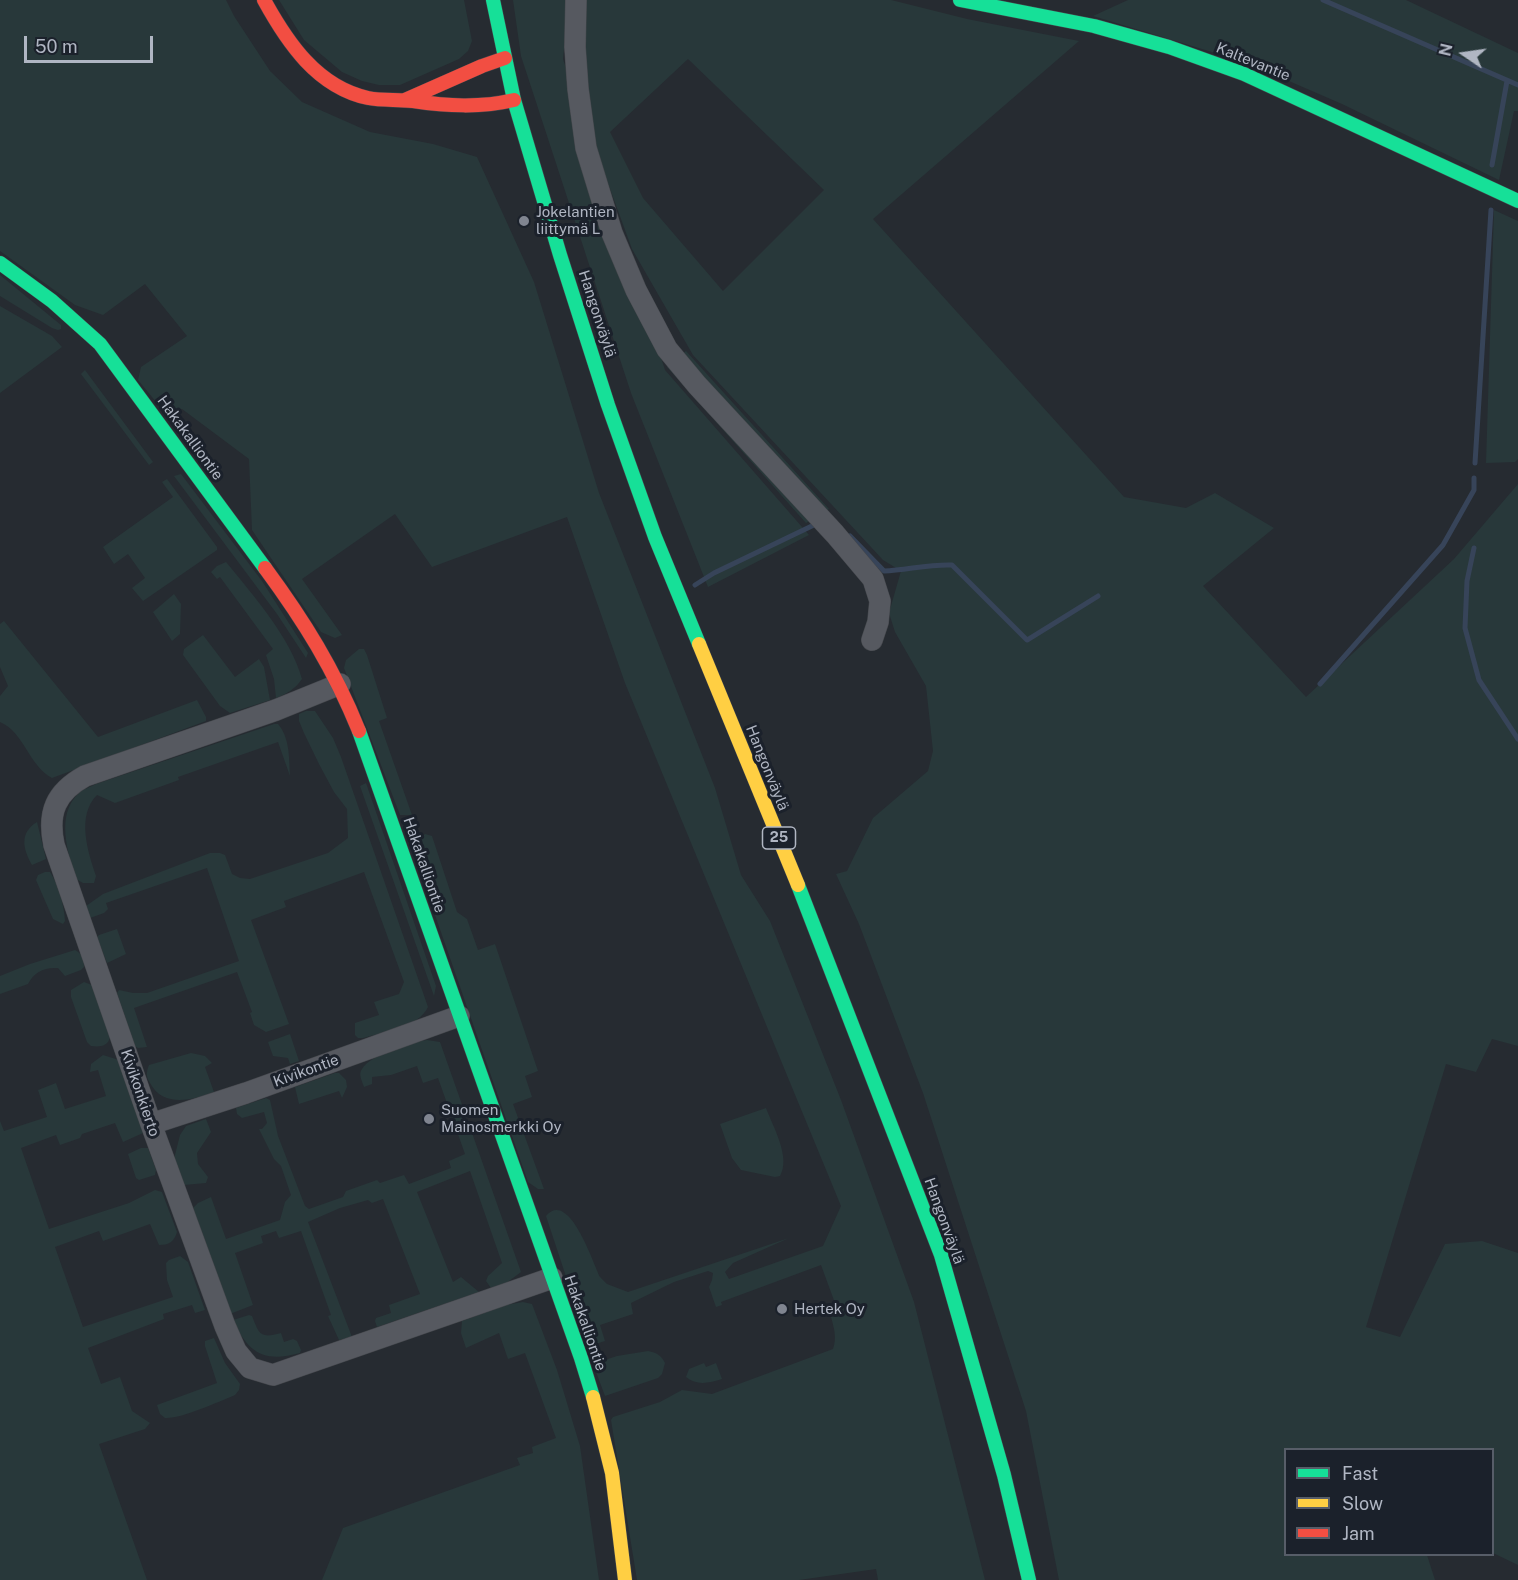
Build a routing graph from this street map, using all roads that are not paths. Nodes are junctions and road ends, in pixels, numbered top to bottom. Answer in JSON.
{"nodes":[{"id":1,"x":264,"y":0,"type":"edge"},
{"id":2,"x":493,"y":0,"type":"edge"},
{"id":3,"x":576,"y":0,"type":"edge"},
{"id":4,"x":960,"y":0,"type":"edge"},
{"id":5,"x":505,"y":58,"type":"junction"},
{"id":6,"x":405,"y":100,"type":"junction"},
{"id":7,"x":514,"y":100,"type":"junction"},
{"id":8,"x":1518,"y":201,"type":"edge"},
{"id":9,"x":0,"y":263,"type":"edge"},
{"id":10,"x":872,"y":640,"type":"dead end"},
{"id":11,"x":340,"y":684,"type":"junction"},
{"id":12,"x":459,"y":1016,"type":"junction"},
{"id":13,"x":151,"y":1124,"type":"junction"},
{"id":14,"x":552,"y":1278,"type":"junction"},
{"id":15,"x":625,"y":1580,"type":"edge"},
{"id":16,"x":1029,"y":1580,"type":"edge"}],
"edges":[{"from":1,"to":6,"type":"main road"},
{"from":2,"to":5,"type":"main road","name":"Hangonväylä","number":"25"},
{"from":3,"to":10,"type":"street"},
{"from":4,"to":8,"type":"main road","name":"Kaltevantie"},
{"from":5,"to":6,"type":"main road"},
{"from":5,"to":7,"type":"main road","name":"Hangonväylä","number":"25"},
{"from":6,"to":7,"type":"main road"},
{"from":7,"to":16,"type":"main road","name":"Hangonväylä","number":"25"},
{"from":9,"to":11,"type":"main road","name":"Hakakalliontie"},
{"from":11,"to":12,"type":"main road","name":"Hakakalliontie"},
{"from":11,"to":13,"type":"street","name":"Kivikonkierto"},
{"from":12,"to":13,"type":"street","name":"Kivikontie"},
{"from":12,"to":14,"type":"main road","name":"Hakakalliontie"},
{"from":13,"to":14,"type":"street","name":"Kivikonkierto"},
{"from":14,"to":15,"type":"main road","name":"Hakakalliontie"}]}
